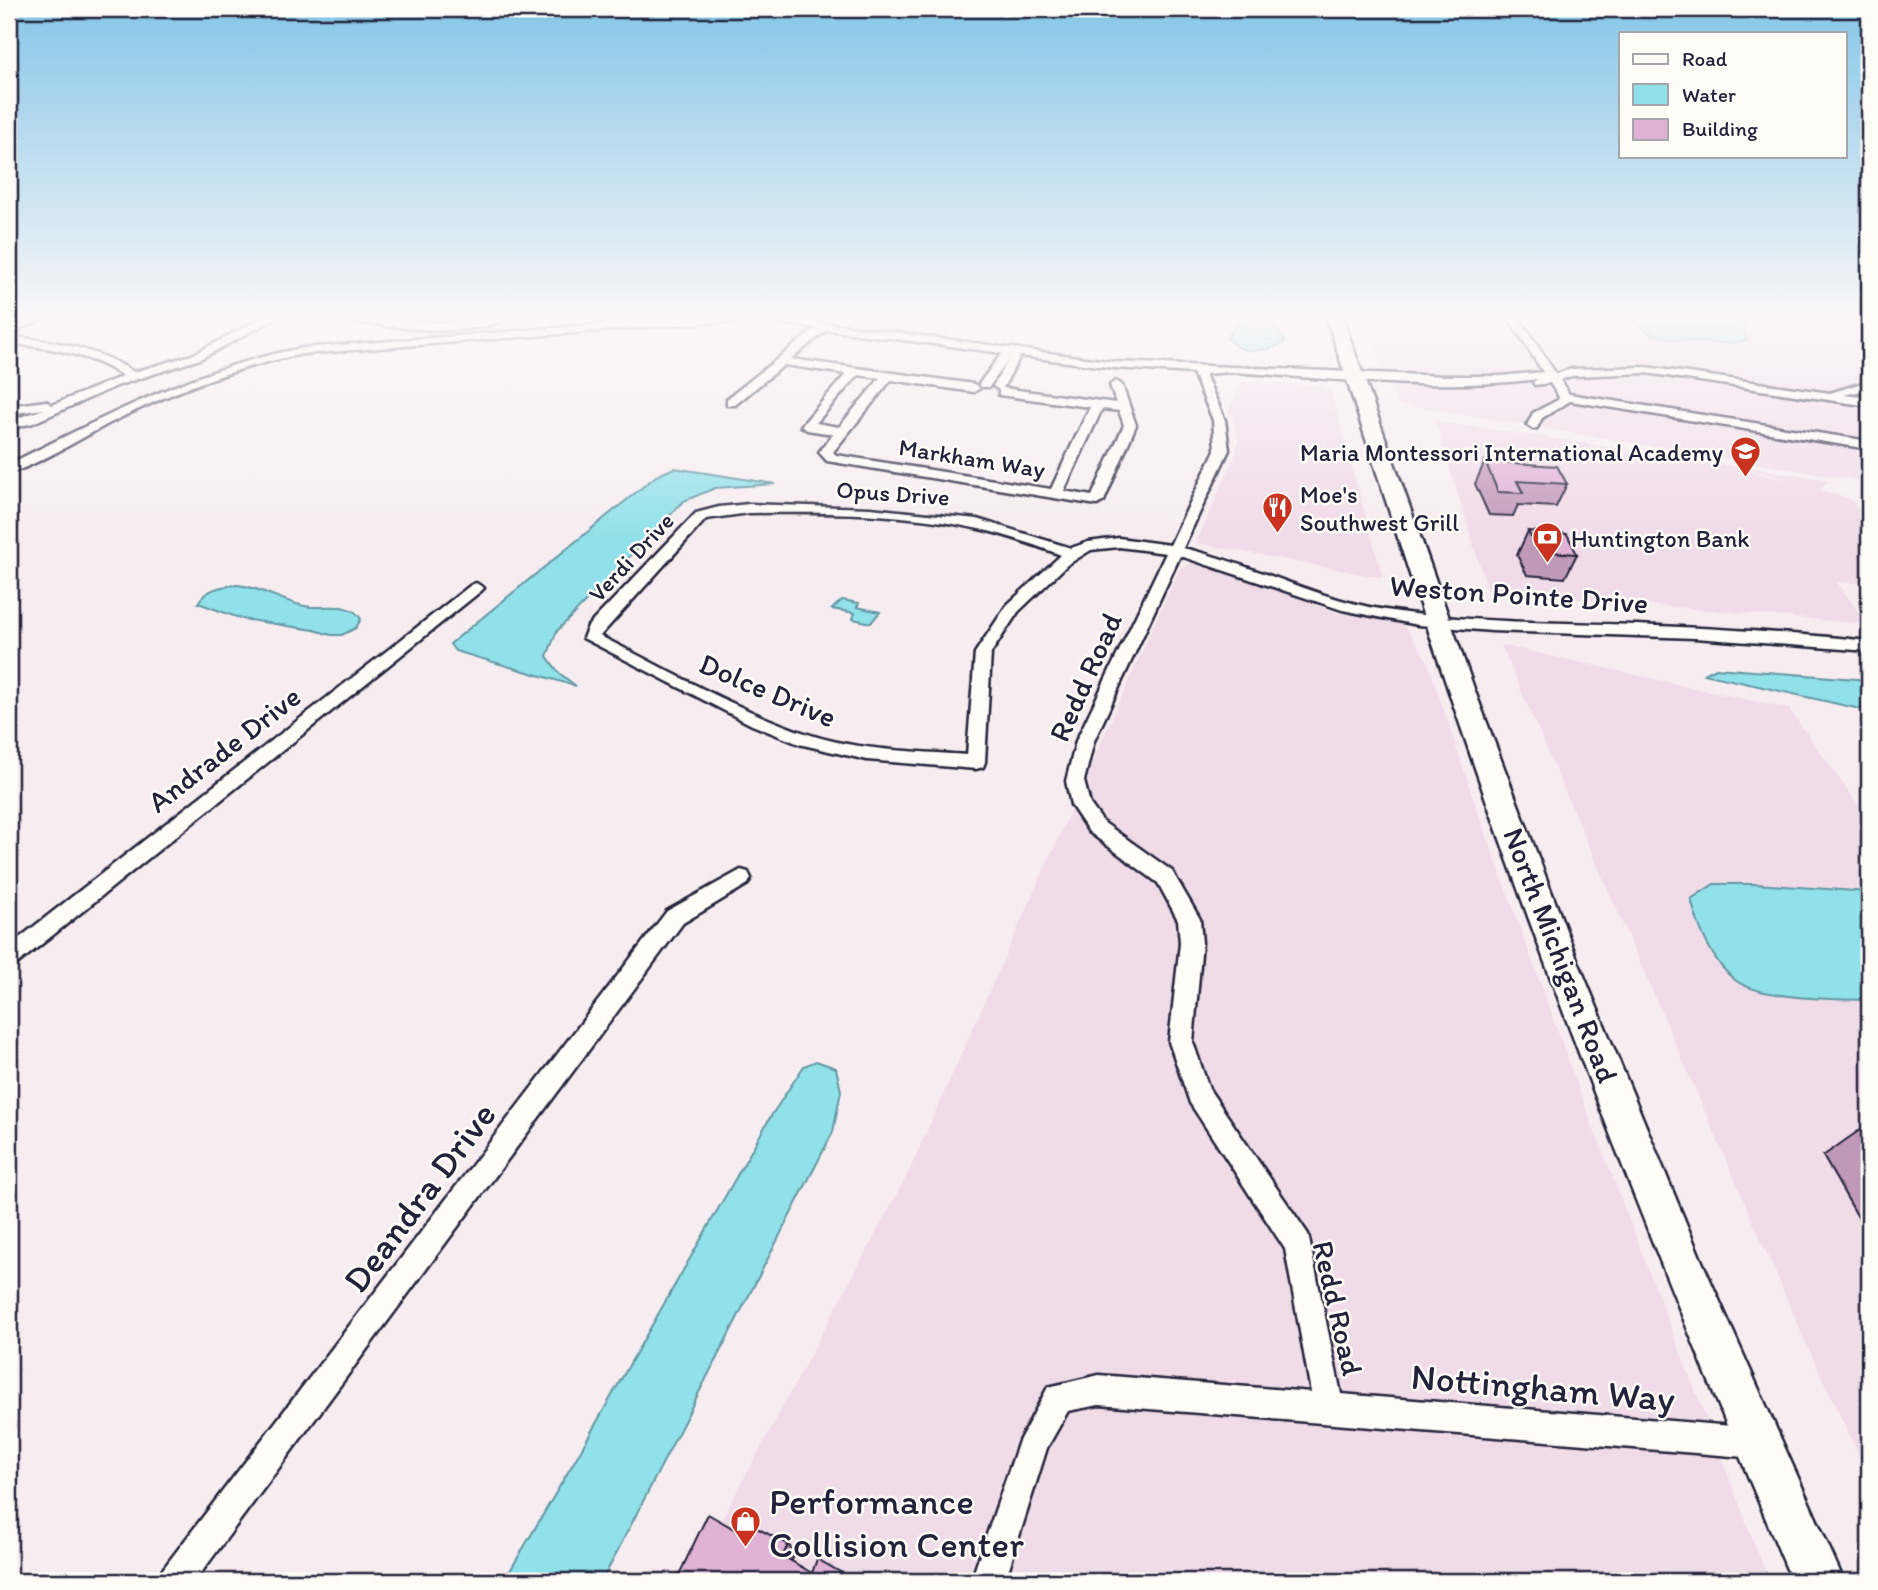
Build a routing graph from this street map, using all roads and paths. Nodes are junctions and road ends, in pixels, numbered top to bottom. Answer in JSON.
{"nodes":[{"id":1,"x":100,"y":390,"type":"edge"},
{"id":2,"x":173,"y":390,"type":"edge"},
{"id":3,"x":745,"y":390,"type":"edge"},
{"id":4,"x":838,"y":390,"type":"edge"},
{"id":5,"x":876,"y":390,"type":"edge"},
{"id":6,"x":1008,"y":390,"type":"edge"},
{"id":7,"x":1118,"y":390,"type":"edge"},
{"id":8,"x":1204,"y":390,"type":"edge"},
{"id":9,"x":1360,"y":390,"type":"edge"},
{"id":10,"x":1560,"y":390,"type":"edge"},
{"id":11,"x":1787,"y":390,"type":"edge"},
{"id":12,"x":1849,"y":390,"type":"edge"},
{"id":13,"x":1827,"y":396,"type":"junction"},
{"id":14,"x":1565,"y":397,"type":"junction"},
{"id":15,"x":731,"y":402,"type":"dead end"},
{"id":16,"x":1869,"y":402,"type":"edge"},
{"id":17,"x":68,"y":403,"type":"junction"},
{"id":18,"x":1097,"y":406,"type":"junction"},
{"id":19,"x":1124,"y":408,"type":"junction"},
{"id":20,"x":9,"y":410,"type":"edge"},
{"id":21,"x":9,"y":425,"type":"edge"},
{"id":22,"x":1533,"y":425,"type":"dead end"},
{"id":23,"x":842,"y":431,"type":"junction"},
{"id":24,"x":1869,"y":445,"type":"edge"},
{"id":25,"x":9,"y":469,"type":"edge"},
{"id":26,"x":1055,"y":495,"type":"junction"},
{"id":27,"x":708,"y":513,"type":"joint"},
{"id":28,"x":1174,"y":551,"type":"junction"},
{"id":29,"x":1071,"y":553,"type":"junction"},
{"id":30,"x":476,"y":588,"type":"dead end"},
{"id":31,"x":1438,"y":620,"type":"junction"},
{"id":32,"x":591,"y":638,"type":"joint"},
{"id":33,"x":1869,"y":646,"type":"edge"},
{"id":34,"x":741,"y":878,"type":"dead end"},
{"id":35,"x":9,"y":957,"type":"edge"},
{"id":36,"x":1329,"y":1408,"type":"junction"},
{"id":37,"x":1757,"y":1443,"type":"junction"},
{"id":38,"x":175,"y":1581,"type":"edge"},
{"id":39,"x":988,"y":1581,"type":"edge"},
{"id":40,"x":1818,"y":1581,"type":"edge"}],
"edges":[{"from":1,"to":17,"type":"street"},
{"from":2,"to":25,"type":"street"},
{"from":3,"to":15,"type":"street"},
{"from":4,"to":23,"type":"street"},
{"from":5,"to":23,"type":"street"},
{"from":6,"to":18,"type":"street"},
{"from":7,"to":19,"type":"street"},
{"from":8,"to":28,"type":"street","name":"Redd Road"},
{"from":9,"to":31,"type":"main road","name":"North Michigan Road"},
{"from":10,"to":14,"type":"street"},
{"from":11,"to":13,"type":"street"},
{"from":12,"to":13,"type":"street"},
{"from":13,"to":16,"type":"street"},
{"from":14,"to":22,"type":"street"},
{"from":14,"to":24,"type":"street"},
{"from":17,"to":20,"type":"street"},
{"from":17,"to":21,"type":"street"},
{"from":18,"to":19,"type":"street"},
{"from":18,"to":26,"type":"street"},
{"from":19,"to":26,"type":"street","name":"Markham Way"},
{"from":23,"to":26,"type":"street","name":"Markham Way"},
{"from":27,"to":29,"type":"street","name":"Opus Drive"},
{"from":27,"to":32,"type":"street","name":"Verdi Drive"},
{"from":28,"to":29,"type":"street","name":"Weston Pointe Drive"},
{"from":28,"to":31,"type":"street","name":"Weston Pointe Drive"},
{"from":28,"to":36,"type":"street","name":"Redd Road"},
{"from":29,"to":32,"type":"street","name":"Dolce Drive"},
{"from":30,"to":35,"type":"street","name":"Andrade Drive"},
{"from":31,"to":33,"type":"street","name":"Weston Pointe Drive"},
{"from":31,"to":37,"type":"main road","name":"North Michigan Road"},
{"from":34,"to":38,"type":"street","name":"Deandra Drive"},
{"from":36,"to":37,"type":"street","name":"Nottingham Way"},
{"from":36,"to":39,"type":"street","name":"Nottingham Way"},
{"from":37,"to":40,"type":"main road","name":"North Michigan Road"}]}
